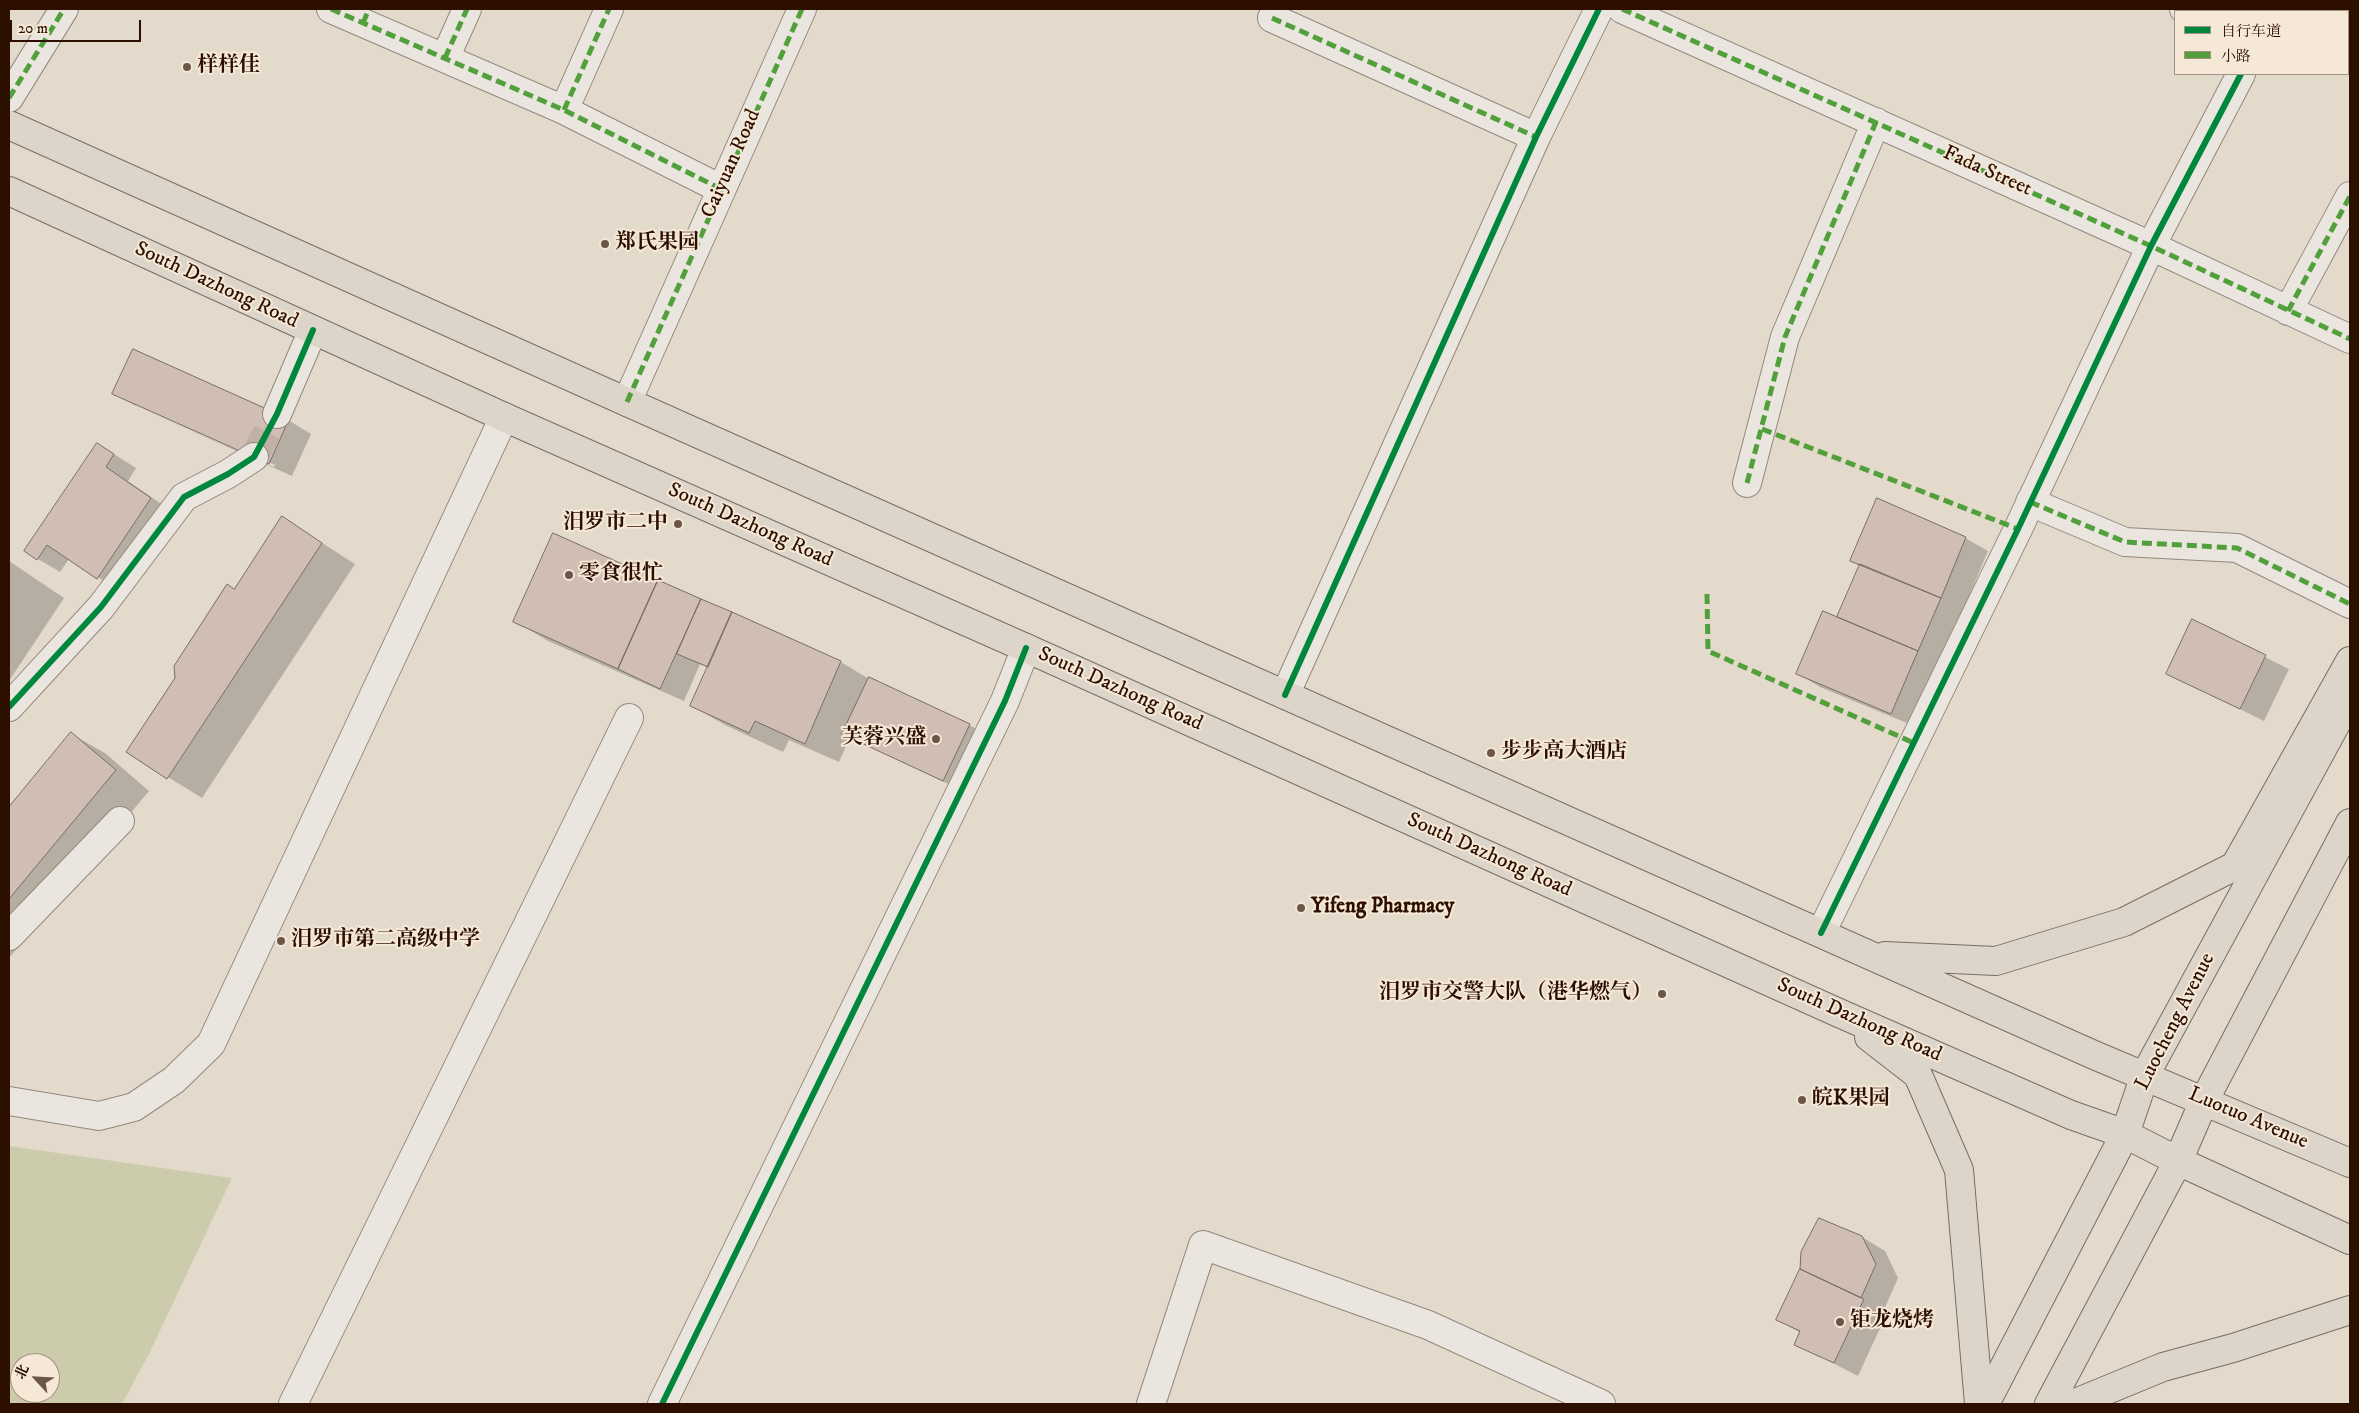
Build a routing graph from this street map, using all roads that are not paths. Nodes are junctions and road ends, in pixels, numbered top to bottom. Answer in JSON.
{"nodes":[{"id":1,"x":64,"y":9,"type":"edge"},
{"id":2,"x":331,"y":9,"type":"edge"},
{"id":3,"x":467,"y":9,"type":"edge"},
{"id":4,"x":609,"y":9,"type":"edge"},
{"id":5,"x":802,"y":9,"type":"edge"},
{"id":6,"x":1599,"y":9,"type":"edge"},
{"id":7,"x":1622,"y":9,"type":"edge"},
{"id":8,"x":366,"y":16,"type":"edge"},
{"id":9,"x":1272,"y":18,"type":"dead end"},
{"id":10,"x":445,"y":58,"type":"junction"},
{"id":11,"x":2239,"y":75,"type":"edge"},
{"id":12,"x":9,"y":98,"type":"edge"},
{"id":13,"x":564,"y":110,"type":"junction"},
{"id":14,"x":1876,"y":122,"type":"junction"},
{"id":15,"x":9,"y":125,"type":"edge"},
{"id":16,"x":1536,"y":137,"type":"junction"},
{"id":17,"x":721,"y":189,"type":"junction"},
{"id":18,"x":9,"y":191,"type":"edge"},
{"id":19,"x":2350,"y":196,"type":"edge"},
{"id":20,"x":2151,"y":246,"type":"junction"},
{"id":21,"x":2288,"y":311,"type":"junction"},
{"id":22,"x":313,"y":330,"type":"junction"},
{"id":23,"x":2350,"y":338,"type":"edge"},
{"id":24,"x":627,"y":402,"type":"junction"},
{"id":25,"x":277,"y":414,"type":"tunnel mouth"},
{"id":26,"x":504,"y":417,"type":"junction"},
{"id":27,"x":254,"y":457,"type":"tunnel mouth"},
{"id":28,"x":1747,"y":483,"type":"dead end"},
{"id":29,"x":2030,"y":502,"type":"junction"},
{"id":30,"x":2350,"y":604,"type":"edge"},
{"id":31,"x":1026,"y":648,"type":"junction"},
{"id":32,"x":2350,"y":661,"type":"edge"},
{"id":33,"x":1285,"y":694,"type":"junction"},
{"id":34,"x":2350,"y":698,"type":"edge"},
{"id":35,"x":9,"y":707,"type":"edge"},
{"id":36,"x":629,"y":718,"type":"dead end"},
{"id":37,"x":120,"y":821,"type":"dead end"},
{"id":38,"x":2349,"y":830,"type":"edge"},
{"id":39,"x":1821,"y":933,"type":"junction"},
{"id":40,"x":9,"y":936,"type":"edge"},
{"id":41,"x":1871,"y":956,"type":"junction"},
{"id":42,"x":1838,"y":1013,"type":"junction"},
{"id":43,"x":2145,"y":1075,"type":"junction"},
{"id":44,"x":9,"y":1101,"type":"edge"},
{"id":45,"x":2204,"y":1101,"type":"junction"},
{"id":46,"x":2125,"y":1134,"type":"junction"},
{"id":47,"x":2178,"y":1161,"type":"junction"},
{"id":48,"x":2350,"y":1163,"type":"edge"},
{"id":49,"x":2350,"y":1240,"type":"edge"},
{"id":50,"x":2350,"y":1310,"type":"edge"},
{"id":51,"x":293,"y":1404,"type":"edge"},
{"id":52,"x":662,"y":1404,"type":"edge"},
{"id":53,"x":1151,"y":1404,"type":"edge"},
{"id":54,"x":1601,"y":1404,"type":"edge"},
{"id":55,"x":1979,"y":1404,"type":"edge"},
{"id":56,"x":1985,"y":1404,"type":"edge"},
{"id":57,"x":2049,"y":1404,"type":"edge"},
{"id":58,"x":2073,"y":1404,"type":"edge"}],
"edges":[{"from":1,"to":12,"type":"street"},
{"from":2,"to":8,"type":"street"},
{"from":3,"to":10,"type":"street"},
{"from":4,"to":13,"type":"street"},
{"from":5,"to":17,"type":"street","name":"Caiyuan Road"},
{"from":6,"to":16,"type":"street"},
{"from":7,"to":14,"type":"street","name":"Fada Street"},
{"from":8,"to":10,"type":"street"},
{"from":9,"to":16,"type":"street"},
{"from":10,"to":13,"type":"street"},
{"from":11,"to":20,"type":"street"},
{"from":13,"to":17,"type":"street"},
{"from":14,"to":20,"type":"street","name":"Fada Street"},
{"from":14,"to":28,"type":"street"},
{"from":15,"to":24,"type":"main road"},
{"from":16,"to":33,"type":"street"},
{"from":17,"to":24,"type":"street","name":"Caiyuan Road"},
{"from":18,"to":22,"type":"main road","name":"South Dazhong Road"},
{"from":19,"to":21,"type":"street"},
{"from":20,"to":21,"type":"street","name":"Fada Street"},
{"from":20,"to":29,"type":"street"},
{"from":21,"to":23,"type":"street","name":"Fada Street"},
{"from":22,"to":25,"type":"street"},
{"from":22,"to":26,"type":"main road","name":"South Dazhong Road"},
{"from":24,"to":33,"type":"main road"},
{"from":26,"to":31,"type":"main road","name":"South Dazhong Road"},
{"from":26,"to":44,"type":"street"},
{"from":27,"to":35,"type":"street"},
{"from":29,"to":30,"type":"street"},
{"from":29,"to":39,"type":"street"},
{"from":31,"to":42,"type":"main road","name":"South Dazhong Road"},
{"from":31,"to":52,"type":"street"},
{"from":32,"to":41,"type":"main road"},
{"from":33,"to":39,"type":"main road"},
{"from":34,"to":43,"type":"main road","name":"Luocheng Avenue"},
{"from":36,"to":51,"type":"street"},
{"from":37,"to":40,"type":"street"},
{"from":38,"to":45,"type":"main road"},
{"from":39,"to":41,"type":"main road"},
{"from":41,"to":43,"type":"main road"},
{"from":42,"to":46,"type":"main road","name":"South Dazhong Road"},
{"from":42,"to":55,"type":"main road"},
{"from":43,"to":45,"type":"main road","name":"Luotuo Avenue"},
{"from":43,"to":46,"type":"main road","name":"Luocheng Avenue"},
{"from":45,"to":47,"type":"main road"},
{"from":45,"to":48,"type":"main road","name":"Luotuo Avenue"},
{"from":46,"to":47,"type":"main road","name":"South Dazhong Road"},
{"from":46,"to":56,"type":"main road","name":"Luocheng Avenue"},
{"from":47,"to":49,"type":"main road"},
{"from":47,"to":57,"type":"main road"},
{"from":50,"to":58,"type":"main road"},
{"from":53,"to":54,"type":"street"}]}
